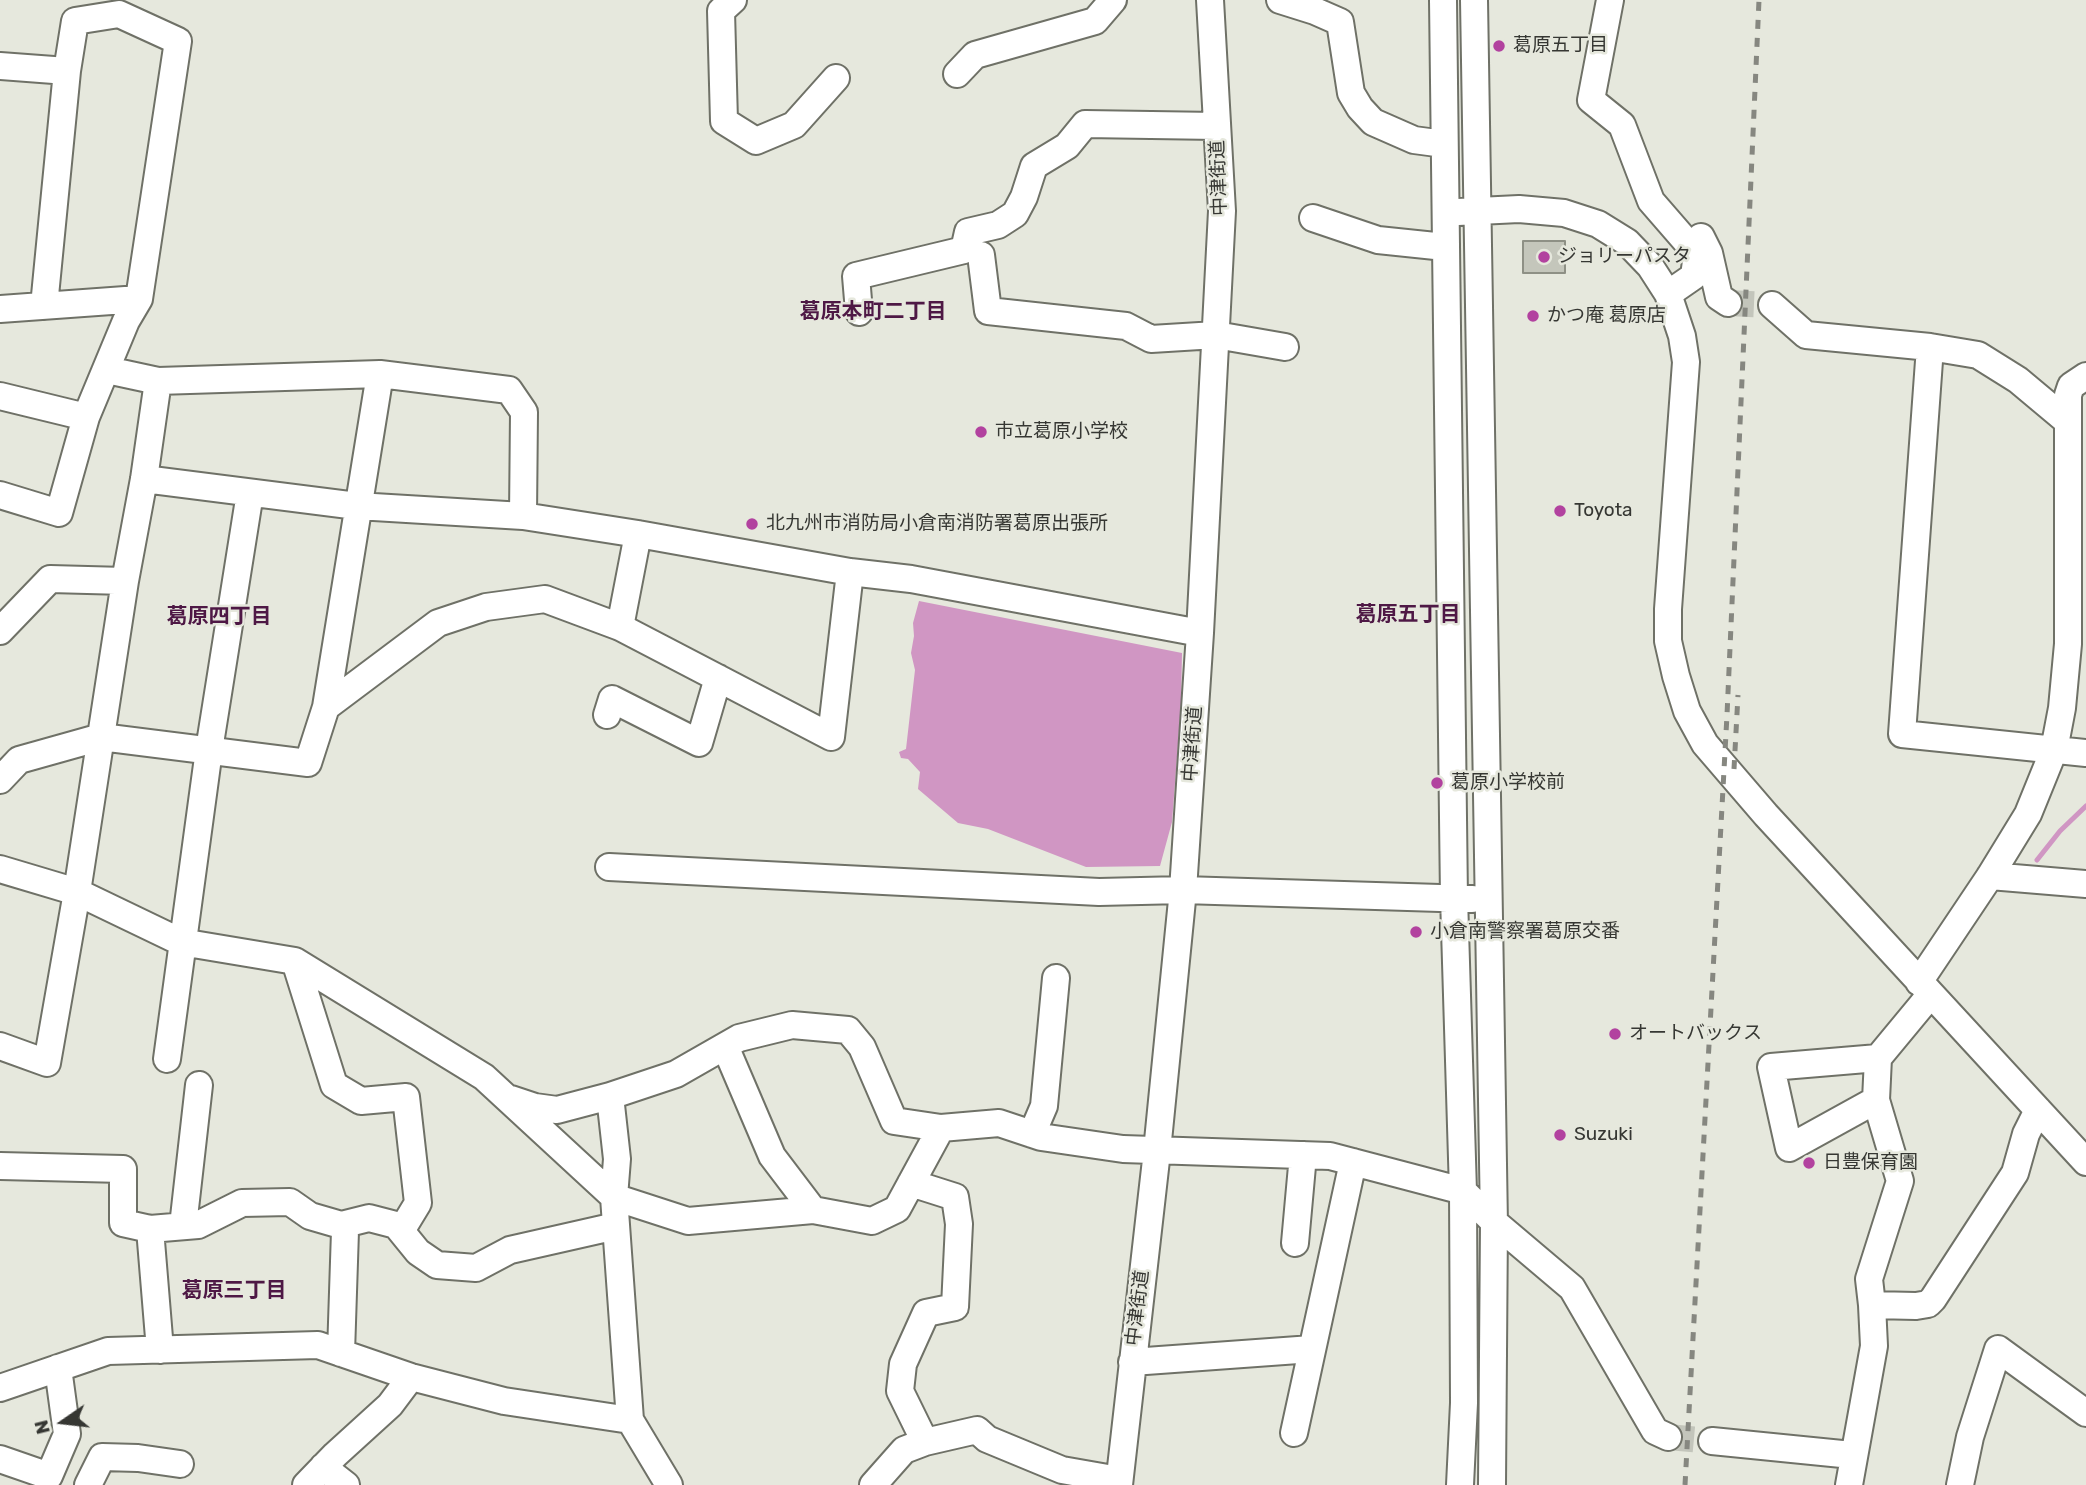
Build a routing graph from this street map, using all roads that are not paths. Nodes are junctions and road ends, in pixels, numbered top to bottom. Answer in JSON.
{"nodes":[{"id":1,"x":733,"y":0,"type":"edge"},
{"id":2,"x":1113,"y":0,"type":"edge"},
{"id":3,"x":1210,"y":0,"type":"edge"},
{"id":4,"x":1280,"y":0,"type":"edge"},
{"id":5,"x":1443,"y":0,"type":"edge"},
{"id":6,"x":1474,"y":0,"type":"edge"},
{"id":7,"x":1610,"y":0,"type":"edge"},
{"id":8,"x":121,"y":7,"type":"edge"},
{"id":9,"x":0,"y":66,"type":"edge"},
{"id":10,"x":67,"y":71,"type":"junction"},
{"id":11,"x":957,"y":74,"type":"dead end"},
{"id":12,"x":836,"y":78,"type":"dead end"},
{"id":13,"x":1217,"y":126,"type":"junction"},
{"id":14,"x":1444,"y":144,"type":"junction"},
{"id":15,"x":1651,"y":201,"type":"junction"},
{"id":16,"x":1476,"y":211,"type":"junction"},
{"id":17,"x":1444,"y":212,"type":"junction"},
{"id":18,"x":1313,"y":218,"type":"dead end"},
{"id":19,"x":1445,"y":247,"type":"junction"},
{"id":20,"x":981,"y":255,"type":"dead end"},
{"id":21,"x":1668,"y":294,"type":"junction"},
{"id":22,"x":139,"y":299,"type":"junction"},
{"id":23,"x":1728,"y":303,"type":"dead end"},
{"id":24,"x":1772,"y":304,"type":"tunnel mouth"},
{"id":25,"x":44,"y":306,"type":"junction"},
{"id":26,"x":0,"y":309,"type":"edge"},
{"id":27,"x":859,"y":312,"type":"dead end"},
{"id":28,"x":1216,"y":335,"type":"junction"},
{"id":29,"x":1284,"y":347,"type":"dead end"},
{"id":30,"x":1930,"y":347,"type":"junction"},
{"id":31,"x":107,"y":370,"type":"junction"},
{"id":32,"x":380,"y":374,"type":"junction"},
{"id":33,"x":2086,"y":376,"type":"edge"},
{"id":34,"x":158,"y":381,"type":"junction"},
{"id":35,"x":0,"y":396,"type":"edge"},
{"id":36,"x":86,"y":416,"type":"junction"},
{"id":37,"x":2067,"y":421,"type":"junction"},
{"id":38,"x":144,"y":479,"type":"junction"},
{"id":39,"x":250,"y":493,"type":"junction"},
{"id":40,"x":0,"y":495,"type":"edge"},
{"id":41,"x":357,"y":506,"type":"junction"},
{"id":42,"x":523,"y":516,"type":"junction"},
{"id":43,"x":638,"y":534,"type":"junction"},
{"id":44,"x":850,"y":572,"type":"junction"},
{"id":45,"x":125,"y":580,"type":"junction"},
{"id":46,"x":620,"y":627,"type":"junction"},
{"id":47,"x":0,"y":631,"type":"edge"},
{"id":48,"x":1200,"y":633,"type":"junction"},
{"id":49,"x":718,"y":678,"type":"junction"},
{"id":50,"x":326,"y":707,"type":"junction"},
{"id":51,"x":607,"y":715,"type":"dead end"},
{"id":52,"x":101,"y":737,"type":"junction"},
{"id":53,"x":208,"y":750,"type":"junction"},
{"id":54,"x":2054,"y":750,"type":"junction"},
{"id":55,"x":2086,"y":753,"type":"edge"},
{"id":56,"x":0,"y":780,"type":"edge"},
{"id":57,"x":609,"y":867,"type":"dead end"},
{"id":58,"x":0,"y":869,"type":"edge"},
{"id":59,"x":1990,"y":876,"type":"junction"},
{"id":60,"x":2086,"y":884,"type":"edge"},
{"id":61,"x":1183,"y":890,"type":"junction"},
{"id":62,"x":77,"y":892,"type":"junction"},
{"id":63,"x":1454,"y":897,"type":"junction"},
{"id":64,"x":1487,"y":900,"type":"junction"},
{"id":65,"x":181,"y":942,"type":"junction"},
{"id":66,"x":295,"y":961,"type":"junction"},
{"id":67,"x":1056,"y":978,"type":"dead end"},
{"id":68,"x":1925,"y":988,"type":"junction"},
{"id":69,"x":0,"y":1046,"type":"edge"},
{"id":70,"x":724,"y":1046,"type":"junction"},
{"id":71,"x":1878,"y":1058,"type":"junction"},
{"id":72,"x":167,"y":1059,"type":"dead end"},
{"id":73,"x":199,"y":1085,"type":"dead end"},
{"id":74,"x":506,"y":1097,"type":"junction"},
{"id":75,"x":610,"y":1097,"type":"junction"},
{"id":76,"x":1875,"y":1100,"type":"junction"},
{"id":77,"x":2038,"y":1110,"type":"junction"},
{"id":78,"x":941,"y":1128,"type":"junction"},
{"id":79,"x":1032,"y":1134,"type":"junction"},
{"id":80,"x":1157,"y":1152,"type":"junction"},
{"id":81,"x":1303,"y":1155,"type":"junction"},
{"id":82,"x":1353,"y":1162,"type":"junction"},
{"id":83,"x":2086,"y":1162,"type":"edge"},
{"id":84,"x":0,"y":1166,"type":"edge"},
{"id":85,"x":911,"y":1183,"type":"junction"},
{"id":86,"x":1463,"y":1191,"type":"junction"},
{"id":87,"x":614,"y":1197,"type":"junction"},
{"id":88,"x":813,"y":1210,"type":"junction"},
{"id":89,"x":1494,"y":1222,"type":"junction"},
{"id":90,"x":183,"y":1226,"type":"junction"},
{"id":91,"x":616,"y":1226,"type":"junction"},
{"id":92,"x":150,"y":1229,"type":"junction"},
{"id":93,"x":345,"y":1231,"type":"dead end"},
{"id":94,"x":401,"y":1231,"type":"junction"},
{"id":95,"x":1295,"y":1243,"type":"dead end"},
{"id":96,"x":1872,"y":1305,"type":"junction"},
{"id":97,"x":1312,"y":1349,"type":"junction"},
{"id":98,"x":160,"y":1350,"type":"junction"},
{"id":99,"x":341,"y":1353,"type":"junction"},
{"id":100,"x":1132,"y":1362,"type":"junction"},
{"id":101,"x":58,"y":1368,"type":"junction"},
{"id":102,"x":411,"y":1377,"type":"junction"},
{"id":103,"x":0,"y":1388,"type":"edge"},
{"id":104,"x":2086,"y":1413,"type":"edge"},
{"id":105,"x":630,"y":1420,"type":"junction"},
{"id":106,"x":1294,"y":1433,"type":"dead end"},
{"id":107,"x":1668,"y":1437,"type":"tunnel mouth"},
{"id":108,"x":1712,"y":1441,"type":"tunnel mouth"},
{"id":109,"x":925,"y":1442,"type":"junction"},
{"id":110,"x":1852,"y":1455,"type":"junction"},
{"id":111,"x":0,"y":1459,"type":"edge"},
{"id":112,"x":180,"y":1464,"type":"dead end"},
{"id":113,"x":315,"y":1476,"type":"edge"},
{"id":114,"x":1071,"y":1478,"type":"edge"},
{"id":115,"x":1119,"y":1483,"type":"edge"},
{"id":116,"x":88,"y":1485,"type":"edge"},
{"id":117,"x":346,"y":1485,"type":"edge"},
{"id":118,"x":669,"y":1485,"type":"edge"},
{"id":119,"x":873,"y":1485,"type":"edge"},
{"id":120,"x":1460,"y":1485,"type":"edge"},
{"id":121,"x":1492,"y":1485,"type":"edge"},
{"id":122,"x":1849,"y":1485,"type":"edge"},
{"id":123,"x":1960,"y":1485,"type":"edge"}],
"edges":[{"from":1,"to":12,"type":"street"},
{"from":2,"to":11,"type":"street"},
{"from":3,"to":13,"type":"street","name":"中津街道"},
{"from":4,"to":14,"type":"street"},
{"from":5,"to":14,"type":"street"},
{"from":6,"to":16,"type":"street"},
{"from":7,"to":15,"type":"street"},
{"from":8,"to":10,"type":"street"},
{"from":8,"to":22,"type":"street"},
{"from":9,"to":10,"type":"street"},
{"from":10,"to":25,"type":"street"},
{"from":13,"to":27,"type":"street"},
{"from":13,"to":28,"type":"street","name":"中津街道"},
{"from":14,"to":17,"type":"street"},
{"from":15,"to":21,"type":"street"},
{"from":15,"to":23,"type":"street"},
{"from":16,"to":17,"type":"street"},
{"from":16,"to":21,"type":"street"},
{"from":16,"to":64,"type":"street"},
{"from":17,"to":19,"type":"street"},
{"from":18,"to":19,"type":"street"},
{"from":19,"to":63,"type":"street"},
{"from":20,"to":28,"type":"street"},
{"from":21,"to":68,"type":"street"},
{"from":22,"to":25,"type":"street"},
{"from":22,"to":31,"type":"street"},
{"from":24,"to":30,"type":"street"},
{"from":25,"to":26,"type":"street"},
{"from":28,"to":29,"type":"street"},
{"from":28,"to":48,"type":"street","name":"中津街道"},
{"from":30,"to":37,"type":"street"},
{"from":30,"to":54,"type":"street"},
{"from":31,"to":34,"type":"street"},
{"from":31,"to":36,"type":"street"},
{"from":32,"to":34,"type":"street"},
{"from":32,"to":41,"type":"street"},
{"from":32,"to":42,"type":"street"},
{"from":33,"to":37,"type":"street"},
{"from":34,"to":38,"type":"street"},
{"from":35,"to":36,"type":"street"},
{"from":36,"to":40,"type":"street"},
{"from":37,"to":54,"type":"street"},
{"from":38,"to":39,"type":"street"},
{"from":38,"to":45,"type":"street"},
{"from":39,"to":41,"type":"street"},
{"from":39,"to":53,"type":"street"},
{"from":41,"to":42,"type":"street"},
{"from":41,"to":50,"type":"street"},
{"from":42,"to":43,"type":"street"},
{"from":43,"to":44,"type":"street"},
{"from":43,"to":46,"type":"street"},
{"from":44,"to":48,"type":"street"},
{"from":44,"to":49,"type":"street"},
{"from":45,"to":47,"type":"street"},
{"from":45,"to":52,"type":"street"},
{"from":46,"to":49,"type":"street"},
{"from":46,"to":50,"type":"street"},
{"from":48,"to":61,"type":"street","name":"中津街道"},
{"from":49,"to":51,"type":"street"},
{"from":50,"to":53,"type":"street"},
{"from":52,"to":53,"type":"street"},
{"from":52,"to":56,"type":"street"},
{"from":52,"to":62,"type":"street"},
{"from":53,"to":65,"type":"street"},
{"from":54,"to":55,"type":"street"},
{"from":54,"to":59,"type":"street"},
{"from":57,"to":61,"type":"street"},
{"from":58,"to":62,"type":"street"},
{"from":59,"to":60,"type":"street"},
{"from":59,"to":68,"type":"street"},
{"from":61,"to":63,"type":"street"},
{"from":61,"to":80,"type":"street","name":"中津街道"},
{"from":62,"to":65,"type":"street"},
{"from":62,"to":69,"type":"street"},
{"from":63,"to":64,"type":"street"},
{"from":63,"to":86,"type":"street"},
{"from":64,"to":89,"type":"street"},
{"from":65,"to":66,"type":"street"},
{"from":65,"to":72,"type":"street"},
{"from":66,"to":74,"type":"street"},
{"from":66,"to":94,"type":"street"},
{"from":67,"to":79,"type":"street"},
{"from":68,"to":71,"type":"street"},
{"from":68,"to":77,"type":"street"},
{"from":70,"to":75,"type":"street"},
{"from":70,"to":78,"type":"street"},
{"from":70,"to":88,"type":"street"},
{"from":71,"to":76,"type":"street"},
{"from":71,"to":76,"type":"street"},
{"from":73,"to":90,"type":"street"},
{"from":74,"to":75,"type":"street"},
{"from":74,"to":87,"type":"street"},
{"from":75,"to":87,"type":"street"},
{"from":76,"to":96,"type":"street"},
{"from":77,"to":83,"type":"street"},
{"from":77,"to":96,"type":"street"},
{"from":78,"to":79,"type":"street"},
{"from":78,"to":85,"type":"street"},
{"from":79,"to":80,"type":"street"},
{"from":80,"to":81,"type":"street"},
{"from":80,"to":100,"type":"street","name":"中津街道"},
{"from":81,"to":82,"type":"street"},
{"from":81,"to":95,"type":"street"},
{"from":82,"to":86,"type":"street"},
{"from":82,"to":97,"type":"street"},
{"from":84,"to":92,"type":"street"},
{"from":85,"to":88,"type":"street"},
{"from":85,"to":109,"type":"street"},
{"from":86,"to":89,"type":"street"},
{"from":86,"to":120,"type":"street"},
{"from":87,"to":88,"type":"street"},
{"from":87,"to":91,"type":"street"},
{"from":89,"to":107,"type":"street"},
{"from":89,"to":121,"type":"street"},
{"from":90,"to":92,"type":"street"},
{"from":90,"to":94,"type":"street"},
{"from":91,"to":94,"type":"street"},
{"from":91,"to":105,"type":"street"},
{"from":92,"to":98,"type":"street"},
{"from":93,"to":99,"type":"street"},
{"from":96,"to":110,"type":"street"},
{"from":97,"to":100,"type":"street"},
{"from":97,"to":106,"type":"street"},
{"from":98,"to":99,"type":"street"},
{"from":98,"to":101,"type":"street"},
{"from":99,"to":102,"type":"street"},
{"from":100,"to":115,"type":"street","name":"中津街道"},
{"from":101,"to":103,"type":"street"},
{"from":101,"to":111,"type":"street"},
{"from":102,"to":105,"type":"street"},
{"from":102,"to":113,"type":"street"},
{"from":104,"to":123,"type":"street"},
{"from":105,"to":118,"type":"street"},
{"from":108,"to":110,"type":"street"},
{"from":109,"to":114,"type":"street"},
{"from":109,"to":119,"type":"street"},
{"from":110,"to":122,"type":"street"},
{"from":112,"to":116,"type":"street"},
{"from":113,"to":117,"type":"street"},
{"from":114,"to":115,"type":"street"}]}
